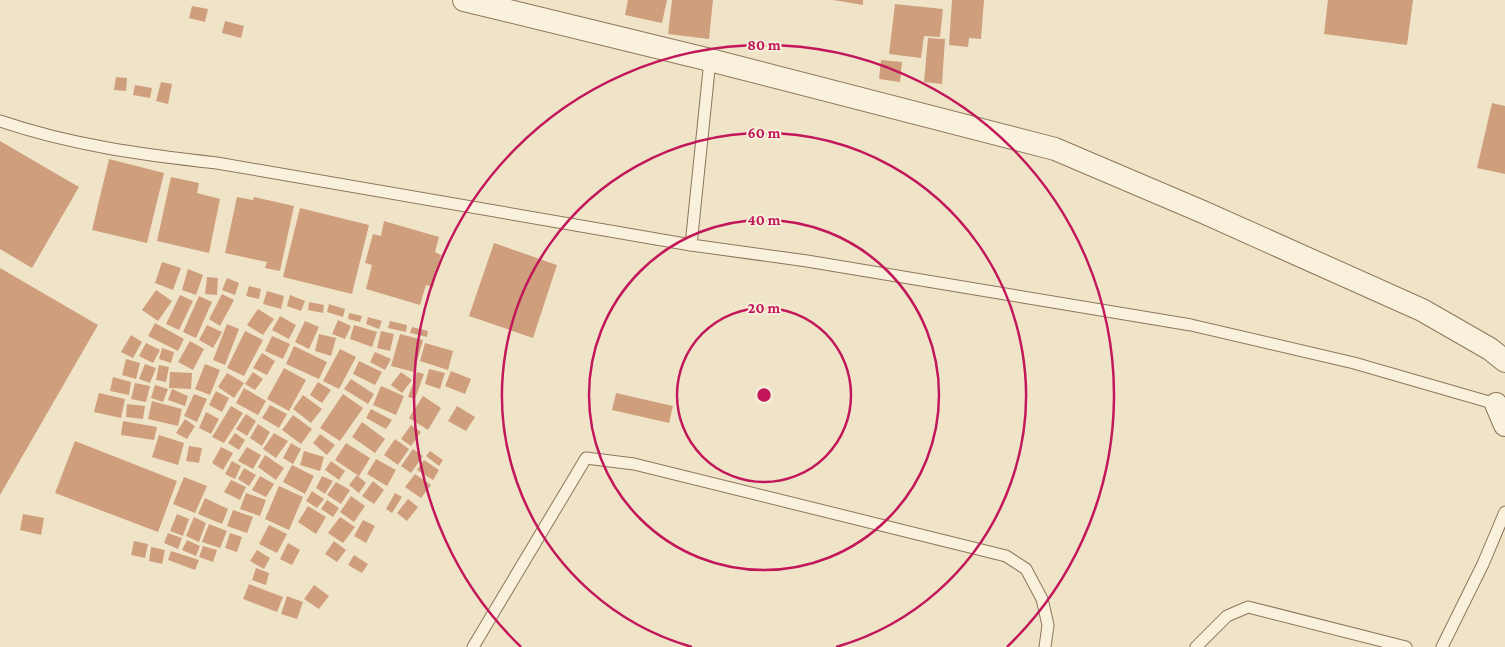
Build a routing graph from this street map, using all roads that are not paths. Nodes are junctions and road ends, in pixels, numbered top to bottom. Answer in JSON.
{"nodes":[{"id":1,"x":464,"y":0,"type":"edge"},
{"id":2,"x":710,"y":60,"type":"junction"},
{"id":3,"x":0,"y":121,"type":"edge"},
{"id":4,"x":691,"y":245,"type":"junction"},
{"id":5,"x":1505,"y":361,"type":"edge"},
{"id":6,"x":1500,"y":406,"type":"edge"},
{"id":7,"x":1505,"y":425,"type":"edge"},
{"id":8,"x":1505,"y":512,"type":"edge"},
{"id":9,"x":473,"y":647,"type":"edge"},
{"id":10,"x":1045,"y":647,"type":"edge"},
{"id":11,"x":1196,"y":647,"type":"edge"},
{"id":12,"x":1406,"y":647,"type":"edge"},
{"id":13,"x":1442,"y":647,"type":"edge"}],
"edges":[{"from":1,"to":2,"type":"street"},
{"from":2,"to":4,"type":"lane"},
{"from":2,"to":5,"type":"street"},
{"from":3,"to":4,"type":"lane"},
{"from":4,"to":6,"type":"lane"},
{"from":6,"to":7,"type":"street"},
{"from":8,"to":13,"type":"lane"},
{"from":9,"to":10,"type":"lane"},
{"from":11,"to":12,"type":"lane"}]}
